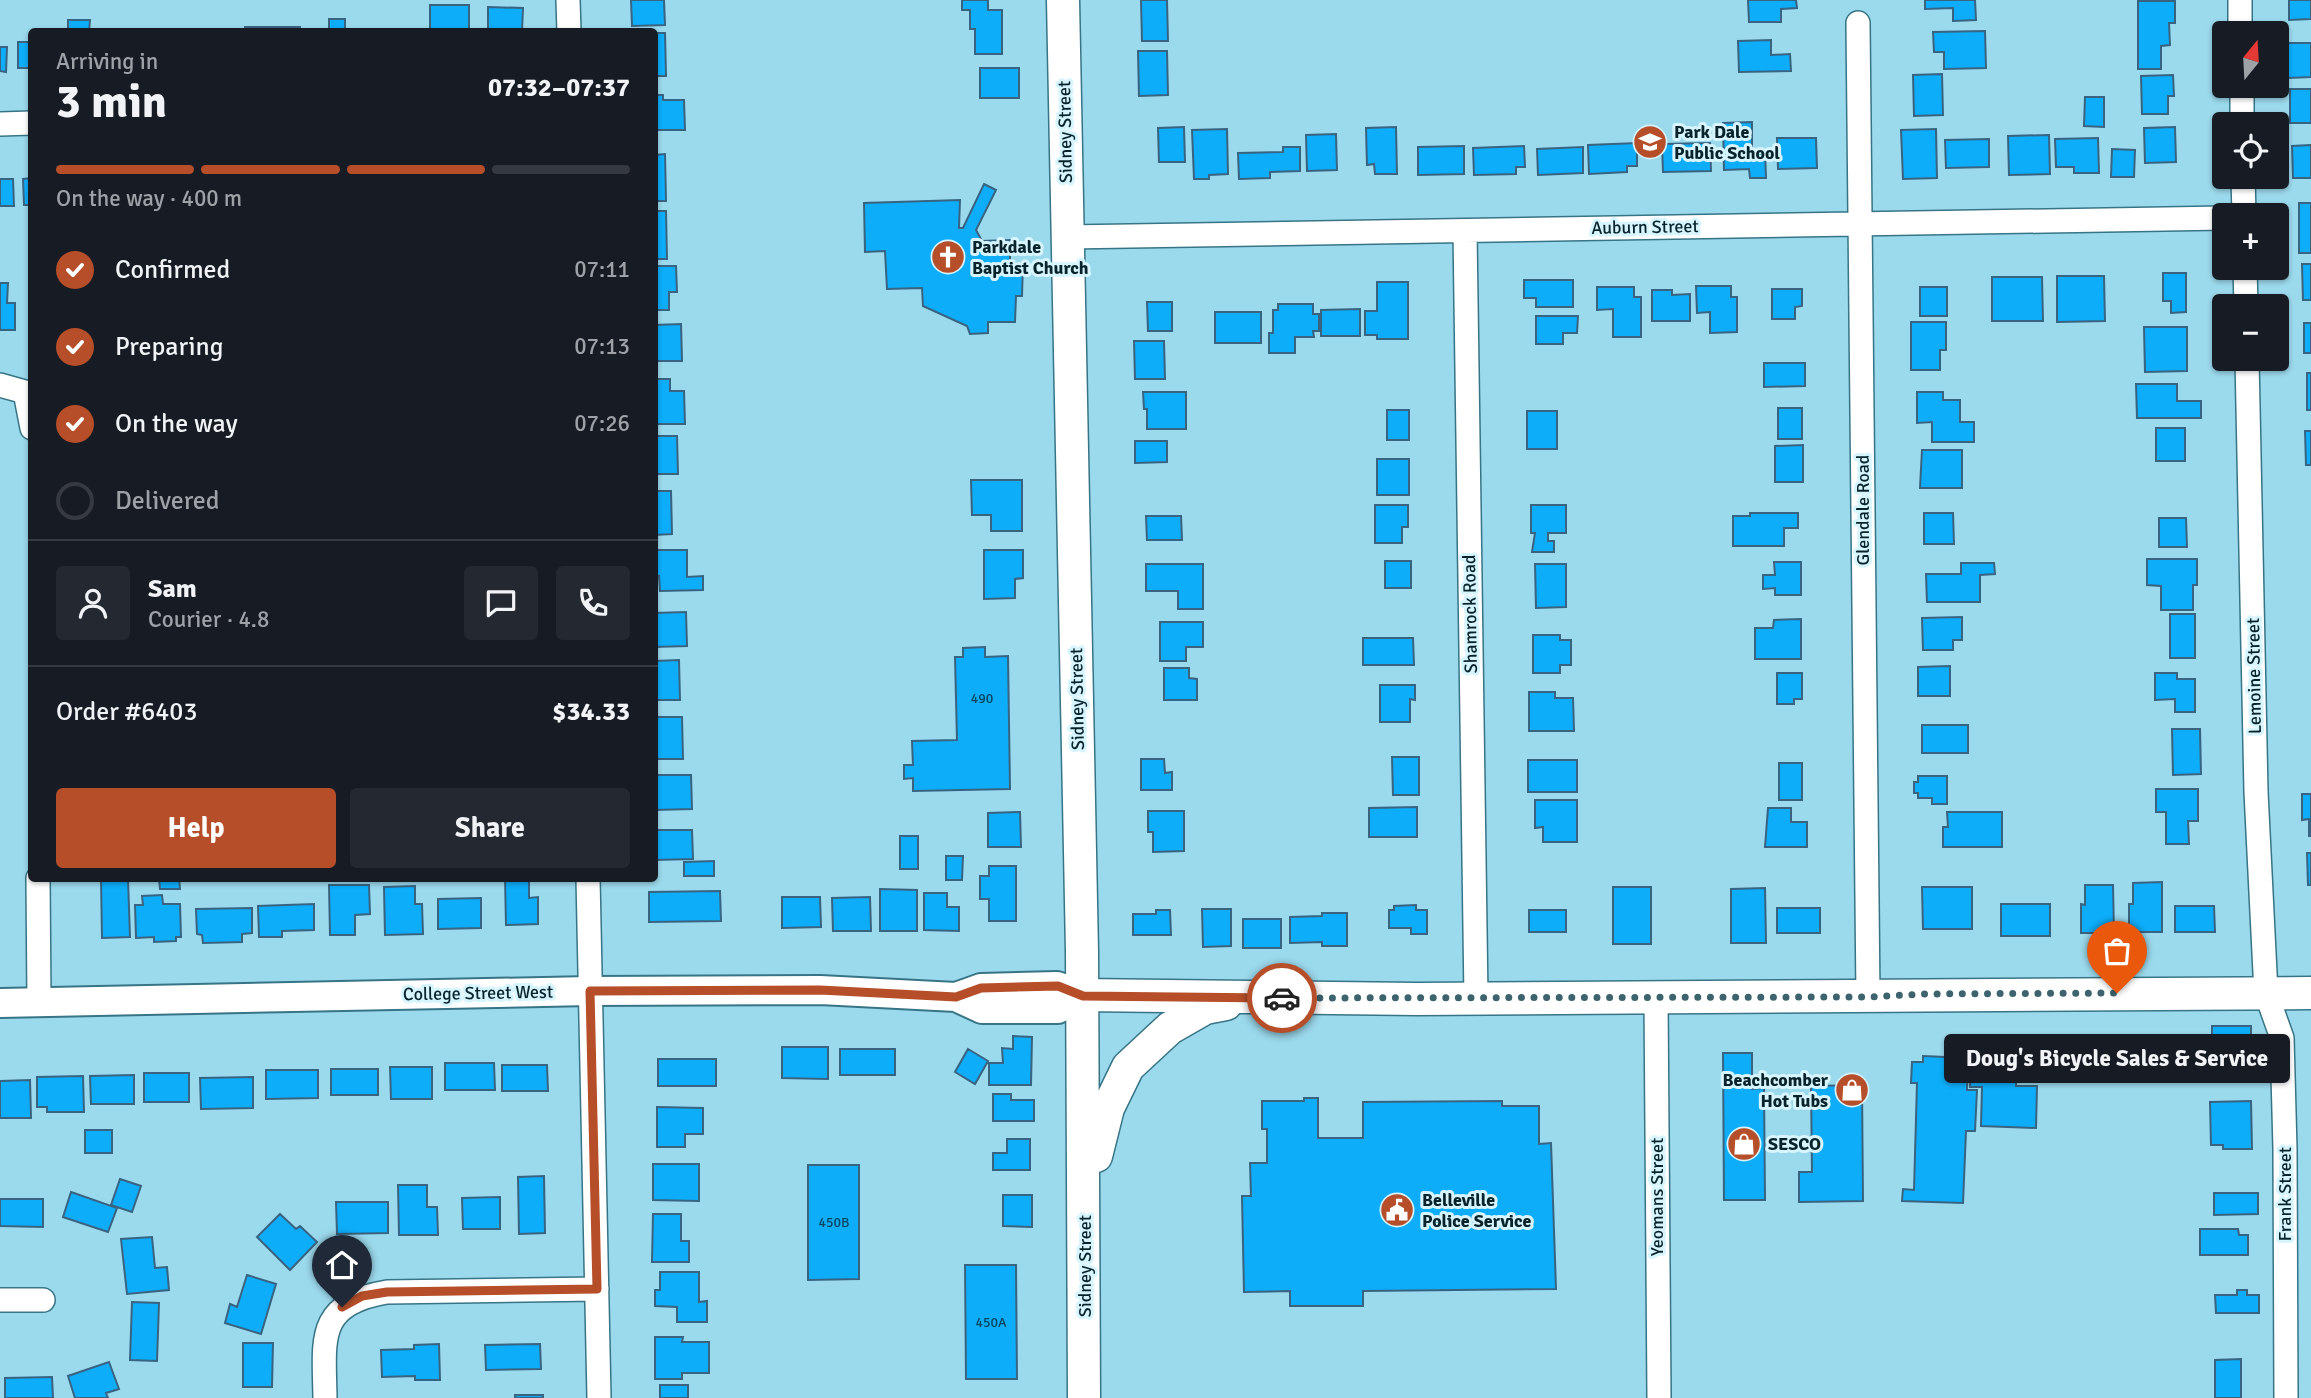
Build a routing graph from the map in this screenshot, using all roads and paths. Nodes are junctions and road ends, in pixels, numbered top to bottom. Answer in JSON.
{"nodes":[{"id":1,"x":568,"y":0,"type":"edge"},
{"id":2,"x":1063,"y":0,"type":"edge"},
{"id":3,"x":2240,"y":0,"type":"edge"},
{"id":4,"x":2240,"y":21,"type":"edge"},
{"id":5,"x":1858,"y":23,"type":"dead end"},
{"id":6,"x":569,"y":28,"type":"edge"},
{"id":7,"x":28,"y":123,"type":"edge"},
{"id":8,"x":0,"y":124,"type":"edge"},
{"id":9,"x":2212,"y":218,"type":"edge"},
{"id":10,"x":1861,"y":223,"type":"junction"},
{"id":11,"x":1465,"y":230,"type":"junction"},
{"id":12,"x":1067,"y":237,"type":"junction"},
{"id":13,"x":2247,"y":371,"type":"edge"},
{"id":14,"x":0,"y":386,"type":"edge"},
{"id":15,"x":28,"y":407,"type":"edge"},
{"id":16,"x":38,"y":882,"type":"edge"},
{"id":17,"x":588,"y":882,"type":"edge"},
{"id":18,"x":590,"y":991,"type":"junction"},
{"id":19,"x":2266,"y":993,"type":"junction"},
{"id":20,"x":2311,"y":993,"type":"edge"},
{"id":21,"x":1083,"y":996,"type":"junction"},
{"id":22,"x":1656,"y":997,"type":"junction"},
{"id":23,"x":1868,"y":997,"type":"junction"},
{"id":24,"x":1255,"y":998,"type":"junction"},
{"id":25,"x":1476,"y":998,"type":"junction"},
{"id":26,"x":39,"y":1002,"type":"junction"},
{"id":27,"x":0,"y":1003,"type":"edge"},
{"id":28,"x":1085,"y":1197,"type":"junction"},
{"id":29,"x":597,"y":1289,"type":"junction"},
{"id":30,"x":0,"y":1300,"type":"edge"},
{"id":31,"x":43,"y":1300,"type":"dead end"},
{"id":32,"x":326,"y":1398,"type":"edge"},
{"id":33,"x":599,"y":1398,"type":"edge"},
{"id":34,"x":1084,"y":1398,"type":"edge"},
{"id":35,"x":1659,"y":1398,"type":"edge"},
{"id":36,"x":2286,"y":1398,"type":"edge"}],
"edges":[{"from":1,"to":6,"type":"street"},
{"from":2,"to":12,"type":"main road","name":"Sidney Street"},
{"from":3,"to":4,"type":"street"},
{"from":5,"to":10,"type":"street","name":"Glendale Road"},
{"from":7,"to":8,"type":"street"},
{"from":9,"to":10,"type":"street","name":"Auburn Street"},
{"from":10,"to":11,"type":"street","name":"Auburn Street"},
{"from":10,"to":23,"type":"street","name":"Glendale Road"},
{"from":11,"to":12,"type":"street","name":"Auburn Street"},
{"from":11,"to":25,"type":"street","name":"Shamrock Road"},
{"from":12,"to":21,"type":"main road","name":"Sidney Street"},
{"from":13,"to":19,"type":"street","name":"Lemoine Street"},
{"from":14,"to":15,"type":"street"},
{"from":16,"to":26,"type":"street"},
{"from":17,"to":18,"type":"street"},
{"from":18,"to":21,"type":"street","name":"College Street West"},
{"from":18,"to":26,"type":"street","name":"College Street West"},
{"from":18,"to":29,"type":"street"},
{"from":19,"to":20,"type":"main road","name":"College Street West"},
{"from":19,"to":23,"type":"main road","name":"College Street West"},
{"from":19,"to":36,"type":"street","name":"Frank Street"},
{"from":21,"to":24,"type":"main road","name":"College Street West"},
{"from":21,"to":28,"type":"main road","name":"Sidney Street"},
{"from":22,"to":23,"type":"main road","name":"College Street West"},
{"from":22,"to":25,"type":"main road","name":"College Street West"},
{"from":22,"to":35,"type":"street","name":"Yeomans Street"},
{"from":24,"to":25,"type":"main road","name":"College Street West"},
{"from":24,"to":28,"type":"main road"},
{"from":26,"to":27,"type":"street","name":"College Street West"},
{"from":28,"to":34,"type":"main road","name":"Sidney Street"},
{"from":29,"to":32,"type":"street"},
{"from":29,"to":33,"type":"street"},
{"from":30,"to":31,"type":"street"}]}
